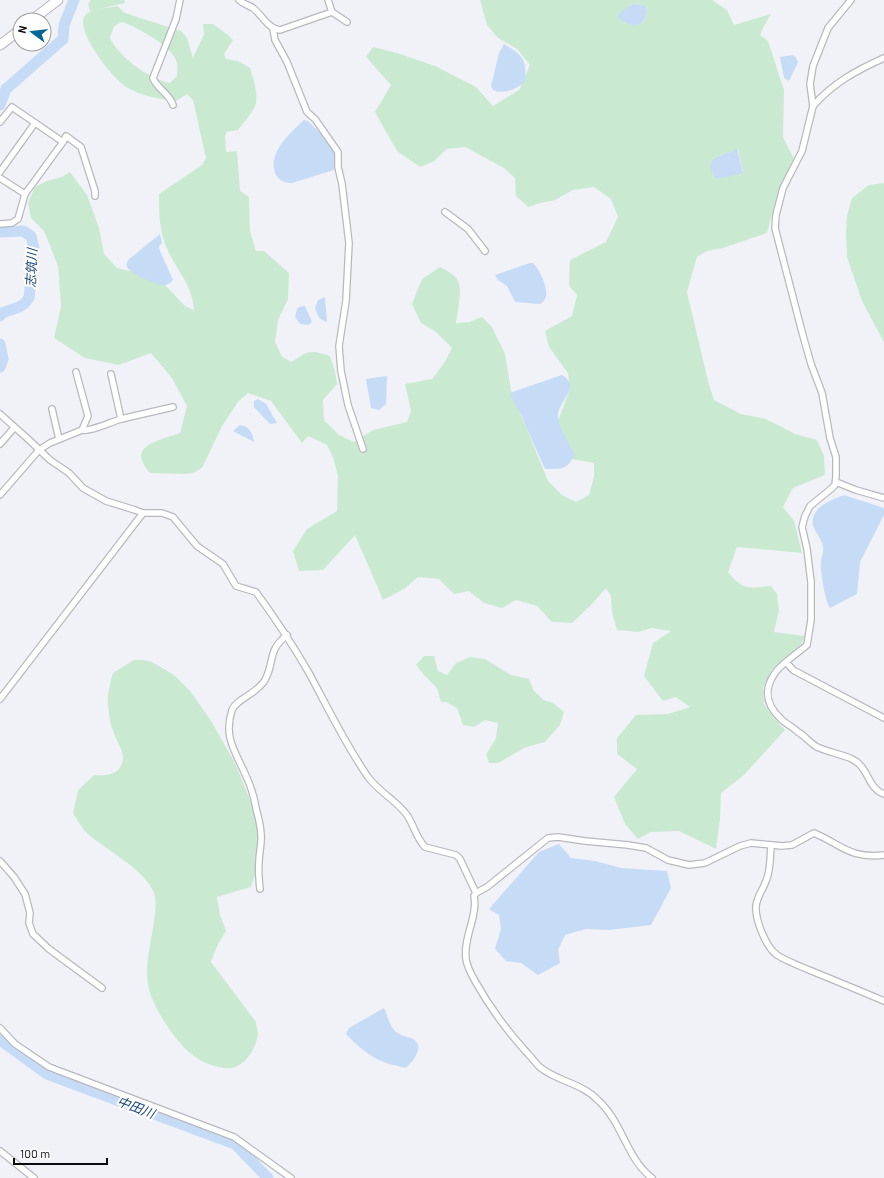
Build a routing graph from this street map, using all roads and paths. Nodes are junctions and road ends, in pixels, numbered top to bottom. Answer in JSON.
{"nodes":[{"id":1,"x":58,"y":0,"type":"edge"},
{"id":2,"x":180,"y":0,"type":"edge"},
{"id":3,"x":239,"y":0,"type":"edge"},
{"id":4,"x":328,"y":0,"type":"edge"},
{"id":5,"x":851,"y":0,"type":"edge"},
{"id":6,"x":42,"y":12,"type":"edge"},
{"id":7,"x":332,"y":12,"type":"junction"},
{"id":8,"x":347,"y":22,"type":"dead end"},
{"id":9,"x":273,"y":29,"type":"junction"},
{"id":10,"x":12,"y":36,"type":"edge"},
{"id":11,"x":0,"y":45,"type":"edge"},
{"id":12,"x":884,"y":58,"type":"edge"},
{"id":13,"x":173,"y":105,"type":"dead end"},
{"id":14,"x":813,"y":106,"type":"junction"},
{"id":15,"x":0,"y":122,"type":"edge"},
{"id":16,"x":35,"y":122,"type":"junction"},
{"id":17,"x":63,"y":142,"type":"junction"},
{"id":18,"x":0,"y":172,"type":"edge"},
{"id":19,"x":0,"y":178,"type":"edge"},
{"id":20,"x":25,"y":194,"type":"junction"},
{"id":21,"x":95,"y":196,"type":"dead end"},
{"id":22,"x":445,"y":212,"type":"dead end"},
{"id":23,"x":0,"y":224,"type":"edge"},
{"id":24,"x":485,"y":252,"type":"dead end"},
{"id":25,"x":76,"y":372,"type":"dead end"},
{"id":26,"x":111,"y":374,"type":"dead end"},
{"id":27,"x":173,"y":407,"type":"dead end"},
{"id":28,"x":52,"y":409,"type":"dead end"},
{"id":29,"x":0,"y":414,"type":"edge"},
{"id":30,"x":121,"y":419,"type":"junction"},
{"id":31,"x":14,"y":428,"type":"junction"},
{"id":32,"x":82,"y":430,"type":"junction"},
{"id":33,"x":59,"y":439,"type":"junction"},
{"id":34,"x":0,"y":444,"type":"edge"},
{"id":35,"x":39,"y":450,"type":"junction"},
{"id":36,"x":363,"y":450,"type":"dead end"},
{"id":37,"x":836,"y":482,"type":"junction"},
{"id":38,"x":0,"y":495,"type":"edge"},
{"id":39,"x":884,"y":498,"type":"edge"},
{"id":40,"x":143,"y":512,"type":"junction"},
{"id":41,"x":287,"y":635,"type":"junction"},
{"id":42,"x":786,"y":662,"type":"junction"},
{"id":43,"x":0,"y":699,"type":"edge"},
{"id":44,"x":884,"y":718,"type":"edge"},
{"id":45,"x":884,"y":794,"type":"edge"},
{"id":46,"x":771,"y":845,"type":"junction"},
{"id":47,"x":884,"y":855,"type":"edge"},
{"id":48,"x":0,"y":861,"type":"edge"},
{"id":49,"x":260,"y":889,"type":"dead end"},
{"id":50,"x":476,"y":893,"type":"junction"},
{"id":51,"x":102,"y":988,"type":"dead end"},
{"id":52,"x":884,"y":1001,"type":"edge"},
{"id":53,"x":0,"y":1028,"type":"edge"},
{"id":54,"x":0,"y":1151,"type":"edge"},
{"id":55,"x":34,"y":1178,"type":"edge"},
{"id":56,"x":291,"y":1178,"type":"edge"},
{"id":57,"x":652,"y":1178,"type":"edge"}],
"edges":[{"from":1,"to":6,"type":"main road"},
{"from":2,"to":13,"type":"street"},
{"from":3,"to":9,"type":"street"},
{"from":4,"to":7,"type":"street"},
{"from":5,"to":14,"type":"street"},
{"from":7,"to":8,"type":"street"},
{"from":7,"to":9,"type":"street"},
{"from":9,"to":36,"type":"street"},
{"from":10,"to":11,"type":"main road"},
{"from":12,"to":14,"type":"street"},
{"from":14,"to":37,"type":"street"},
{"from":15,"to":16,"type":"street"},
{"from":16,"to":17,"type":"street"},
{"from":16,"to":18,"type":"street"},
{"from":17,"to":20,"type":"street"},
{"from":17,"to":21,"type":"street"},
{"from":19,"to":20,"type":"street"},
{"from":20,"to":23,"type":"street"},
{"from":22,"to":24,"type":"street"},
{"from":25,"to":32,"type":"street"},
{"from":26,"to":30,"type":"street"},
{"from":27,"to":30,"type":"street"},
{"from":28,"to":33,"type":"street"},
{"from":29,"to":31,"type":"street"},
{"from":30,"to":32,"type":"street"},
{"from":31,"to":34,"type":"street"},
{"from":31,"to":35,"type":"street"},
{"from":32,"to":33,"type":"street"},
{"from":33,"to":35,"type":"street"},
{"from":35,"to":38,"type":"street"},
{"from":35,"to":40,"type":"street"},
{"from":37,"to":39,"type":"street"},
{"from":37,"to":42,"type":"street"},
{"from":40,"to":41,"type":"street"},
{"from":40,"to":43,"type":"street"},
{"from":41,"to":49,"type":"street"},
{"from":41,"to":50,"type":"street"},
{"from":42,"to":44,"type":"street"},
{"from":42,"to":45,"type":"street"},
{"from":46,"to":47,"type":"street"},
{"from":46,"to":50,"type":"street"},
{"from":46,"to":52,"type":"street"},
{"from":48,"to":51,"type":"street"},
{"from":50,"to":57,"type":"street"},
{"from":53,"to":56,"type":"street"},
{"from":54,"to":55,"type":"street"}]}
